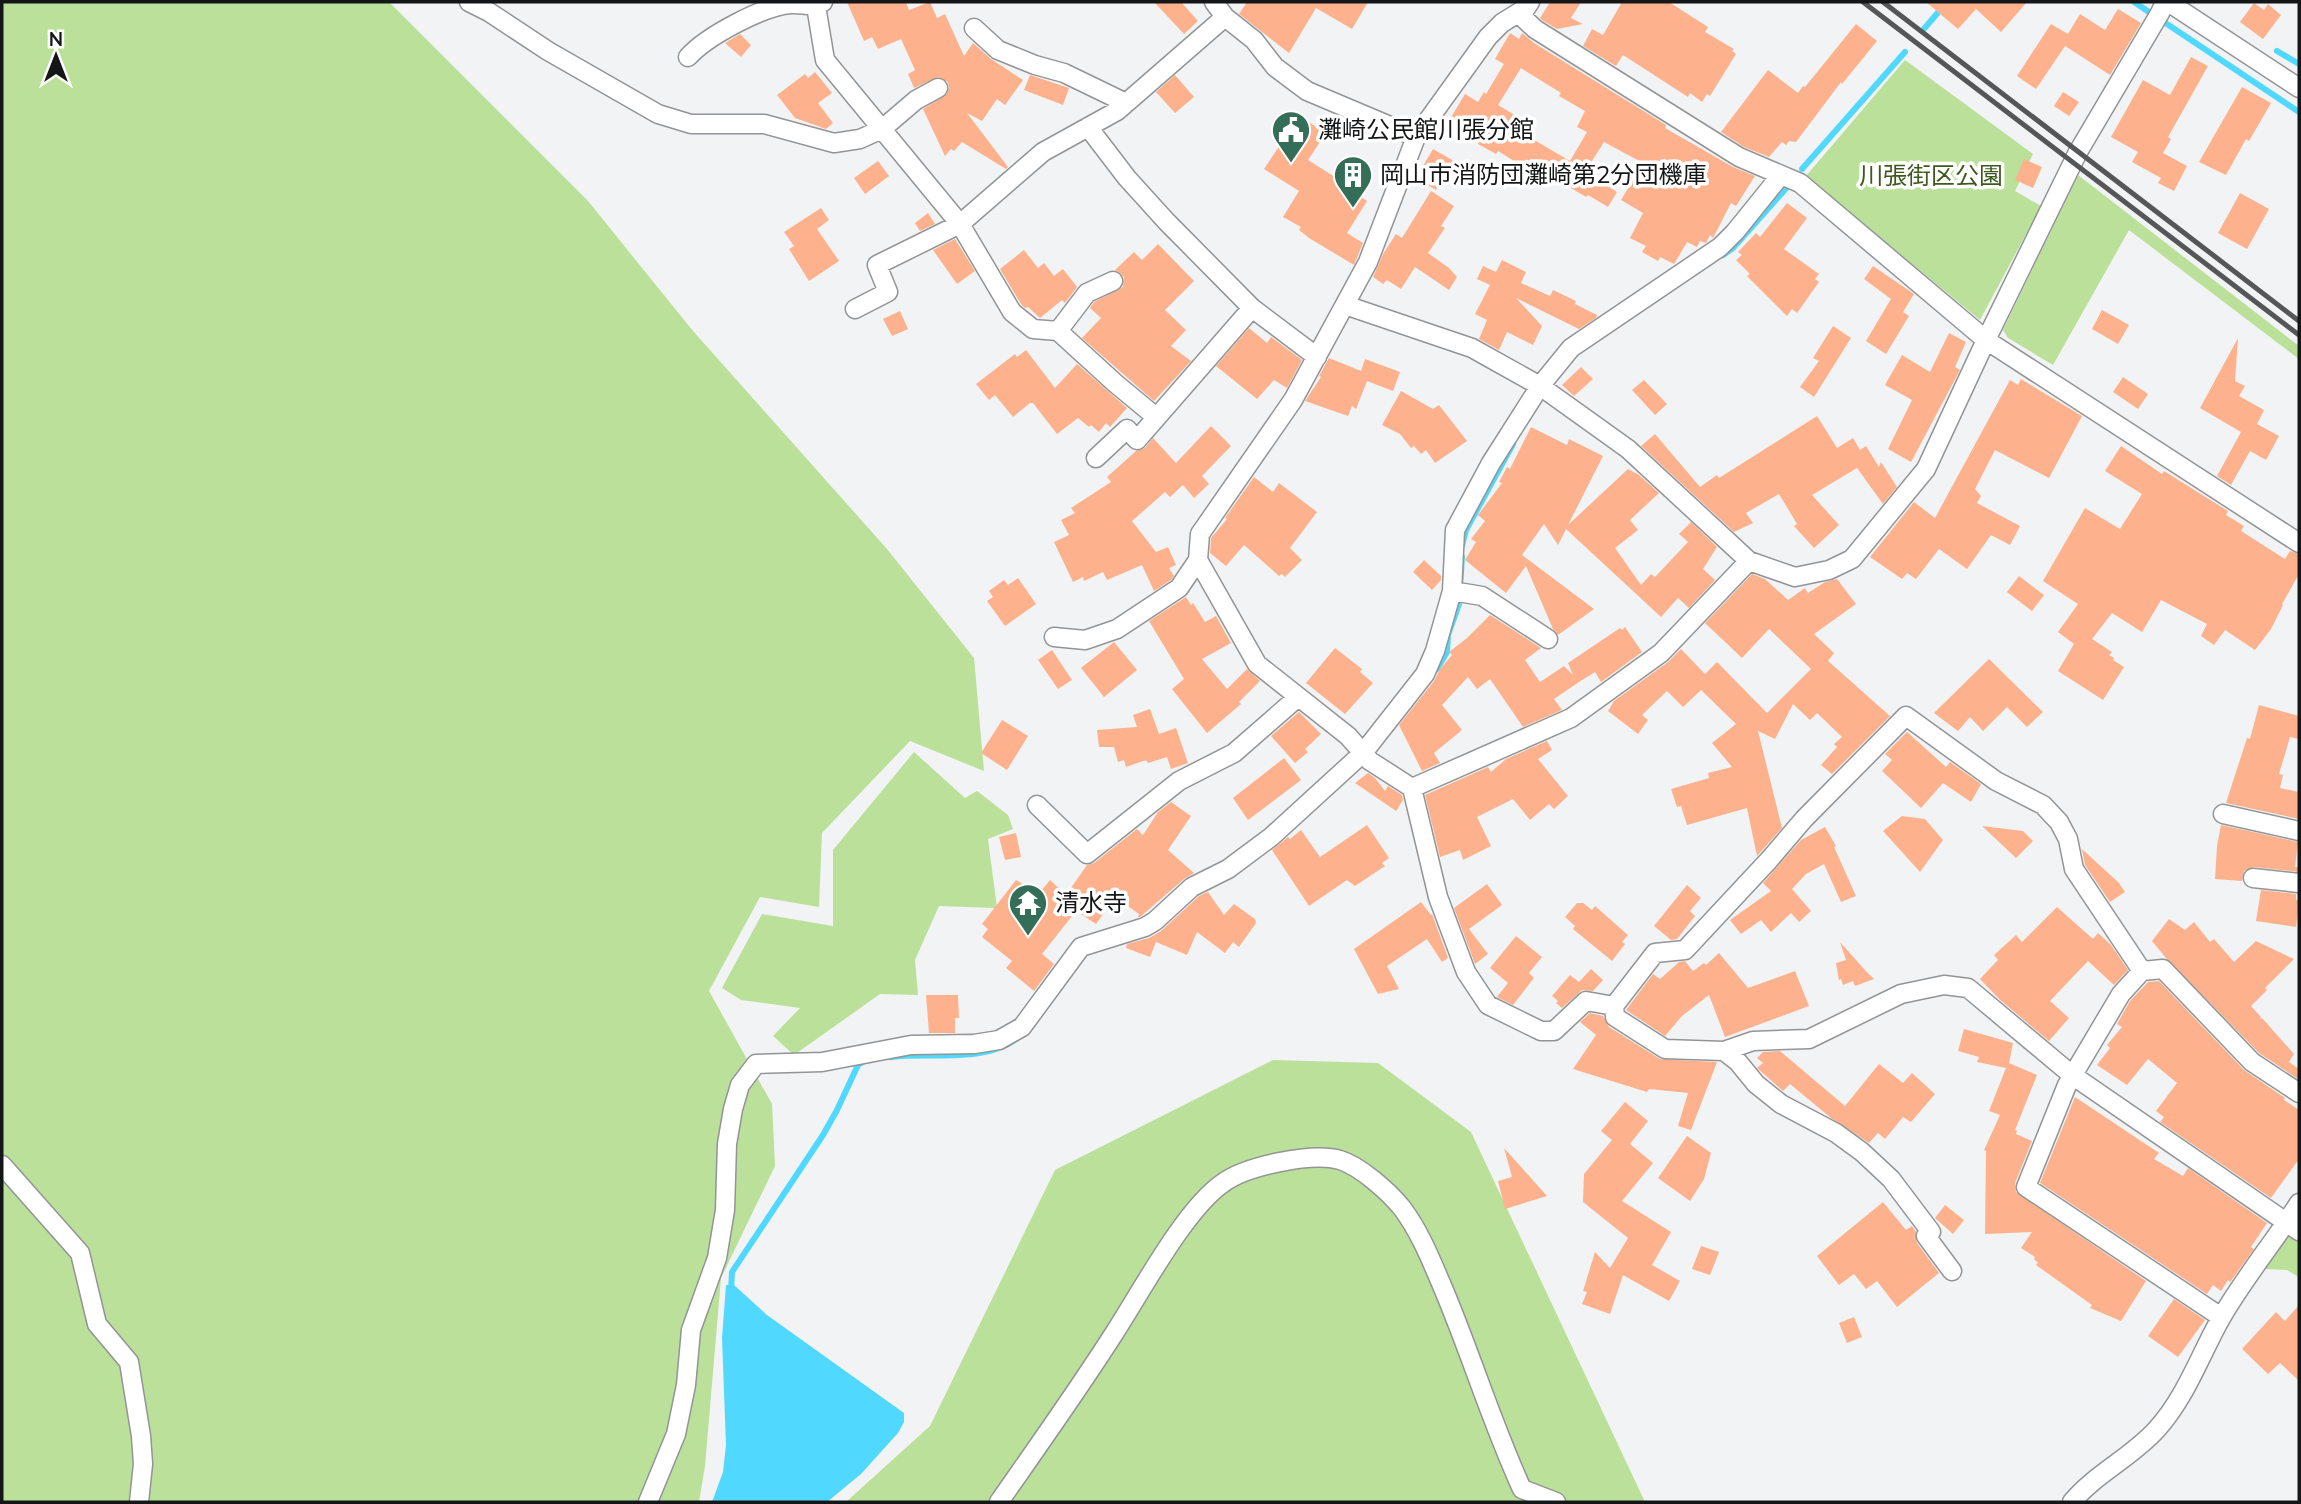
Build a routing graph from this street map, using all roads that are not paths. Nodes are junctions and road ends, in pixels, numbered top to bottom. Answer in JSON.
{"nodes":[{"id":1,"x":469,"y":2,"type":"edge"},
{"id":2,"x":1214,"y":2,"type":"edge"},
{"id":3,"x":820,"y":4,"type":"edge"},
{"id":4,"x":1524,"y":7,"type":"edge"},
{"id":5,"x":2162,"y":10,"type":"edge"},
{"id":6,"x":1225,"y":17,"type":"junction"},
{"id":7,"x":974,"y":28,"type":"dead end"},
{"id":8,"x":688,"y":57,"type":"dead end"},
{"id":9,"x":937,"y":88,"type":"dead end"},
{"id":10,"x":2299,"y":88,"type":"edge"},
{"id":11,"x":1126,"y":103,"type":"junction"},
{"id":12,"x":1088,"y":127,"type":"junction"},
{"id":13,"x":882,"y":129,"type":"junction"},
{"id":14,"x":1416,"y":137,"type":"junction"},
{"id":15,"x":1781,"y":175,"type":"junction"},
{"id":16,"x":960,"y":224,"type":"junction"},
{"id":17,"x":1113,"y":281,"type":"dead end"},
{"id":18,"x":1345,"y":305,"type":"junction"},
{"id":19,"x":1252,"y":308,"type":"junction"},
{"id":20,"x":856,"y":309,"type":"dead end"},
{"id":21,"x":1058,"y":331,"type":"junction"},
{"id":22,"x":1986,"y":340,"type":"junction"},
{"id":23,"x":1317,"y":357,"type":"junction"},
{"id":24,"x":1540,"y":386,"type":"junction"},
{"id":25,"x":1156,"y":417,"type":"junction"},
{"id":26,"x":1096,"y":458,"type":"dead end"},
{"id":27,"x":2299,"y":543,"type":"edge"},
{"id":28,"x":1198,"y":559,"type":"junction"},
{"id":29,"x":1749,"y":561,"type":"junction"},
{"id":30,"x":1459,"y":592,"type":"junction"},
{"id":31,"x":1054,"y":637,"type":"dead end"},
{"id":32,"x":1548,"y":639,"type":"dead end"},
{"id":33,"x":1297,"y":698,"type":"junction"},
{"id":34,"x":1363,"y":753,"type":"junction"},
{"id":35,"x":1412,"y":788,"type":"junction"},
{"id":36,"x":1037,"y":805,"type":"dead end"},
{"id":37,"x":2223,"y":814,"type":"dead end"},
{"id":38,"x":2299,"y":831,"type":"edge"},
{"id":39,"x":2253,"y":878,"type":"dead end"},
{"id":40,"x":2299,"y":883,"type":"edge"},
{"id":41,"x":2142,"y":971,"type":"junction"},
{"id":42,"x":1615,"y":1006,"type":"junction"},
{"id":43,"x":1724,"y":1051,"type":"junction"},
{"id":44,"x":2072,"y":1075,"type":"junction"},
{"id":45,"x":2299,"y":1093,"type":"edge"},
{"id":46,"x":2,"y":1165,"type":"edge"},
{"id":47,"x":2299,"y":1203,"type":"edge"},
{"id":48,"x":2293,"y":1227,"type":"edge"},
{"id":49,"x":1952,"y":1271,"type":"dead end"},
{"id":50,"x":2221,"y":1317,"type":"junction"},
{"id":51,"x":139,"y":1502,"type":"edge"},
{"id":52,"x":648,"y":1502,"type":"edge"},
{"id":53,"x":999,"y":1502,"type":"edge"},
{"id":54,"x":1556,"y":1502,"type":"edge"},
{"id":55,"x":2072,"y":1502,"type":"edge"}],
"edges":[{"from":1,"to":13,"type":"street"},
{"from":2,"to":6,"type":"street"},
{"from":3,"to":8,"type":"street"},
{"from":3,"to":13,"type":"street"},
{"from":4,"to":14,"type":"street"},
{"from":4,"to":15,"type":"street"},
{"from":5,"to":10,"type":"street"},
{"from":5,"to":22,"type":"street"},
{"from":6,"to":11,"type":"street"},
{"from":6,"to":14,"type":"street"},
{"from":7,"to":11,"type":"street"},
{"from":9,"to":13,"type":"street"},
{"from":11,"to":12,"type":"street"},
{"from":12,"to":16,"type":"street"},
{"from":12,"to":19,"type":"street"},
{"from":13,"to":16,"type":"street"},
{"from":14,"to":18,"type":"street"},
{"from":15,"to":22,"type":"street"},
{"from":15,"to":24,"type":"street"},
{"from":16,"to":20,"type":"street"},
{"from":16,"to":21,"type":"street"},
{"from":17,"to":21,"type":"street"},
{"from":18,"to":23,"type":"street"},
{"from":18,"to":24,"type":"street"},
{"from":19,"to":23,"type":"street"},
{"from":19,"to":25,"type":"street"},
{"from":21,"to":25,"type":"street"},
{"from":22,"to":27,"type":"street"},
{"from":22,"to":29,"type":"street"},
{"from":23,"to":28,"type":"street"},
{"from":24,"to":29,"type":"street"},
{"from":24,"to":30,"type":"street"},
{"from":25,"to":26,"type":"street"},
{"from":28,"to":31,"type":"street"},
{"from":28,"to":33,"type":"street"},
{"from":29,"to":35,"type":"street"},
{"from":30,"to":32,"type":"street"},
{"from":30,"to":34,"type":"street"},
{"from":33,"to":34,"type":"street"},
{"from":33,"to":36,"type":"street"},
{"from":34,"to":35,"type":"street"},
{"from":34,"to":52,"type":"street"},
{"from":35,"to":42,"type":"street"},
{"from":37,"to":38,"type":"street"},
{"from":39,"to":40,"type":"street"},
{"from":41,"to":42,"type":"street"},
{"from":41,"to":44,"type":"street"},
{"from":41,"to":45,"type":"street"},
{"from":42,"to":43,"type":"street"},
{"from":43,"to":44,"type":"street"},
{"from":43,"to":49,"type":"street"},
{"from":44,"to":48,"type":"street"},
{"from":44,"to":50,"type":"street"},
{"from":46,"to":51,"type":"street"},
{"from":47,"to":48,"type":"street"},
{"from":48,"to":50,"type":"street"},
{"from":50,"to":55,"type":"street"},
{"from":53,"to":54,"type":"street"}]}
